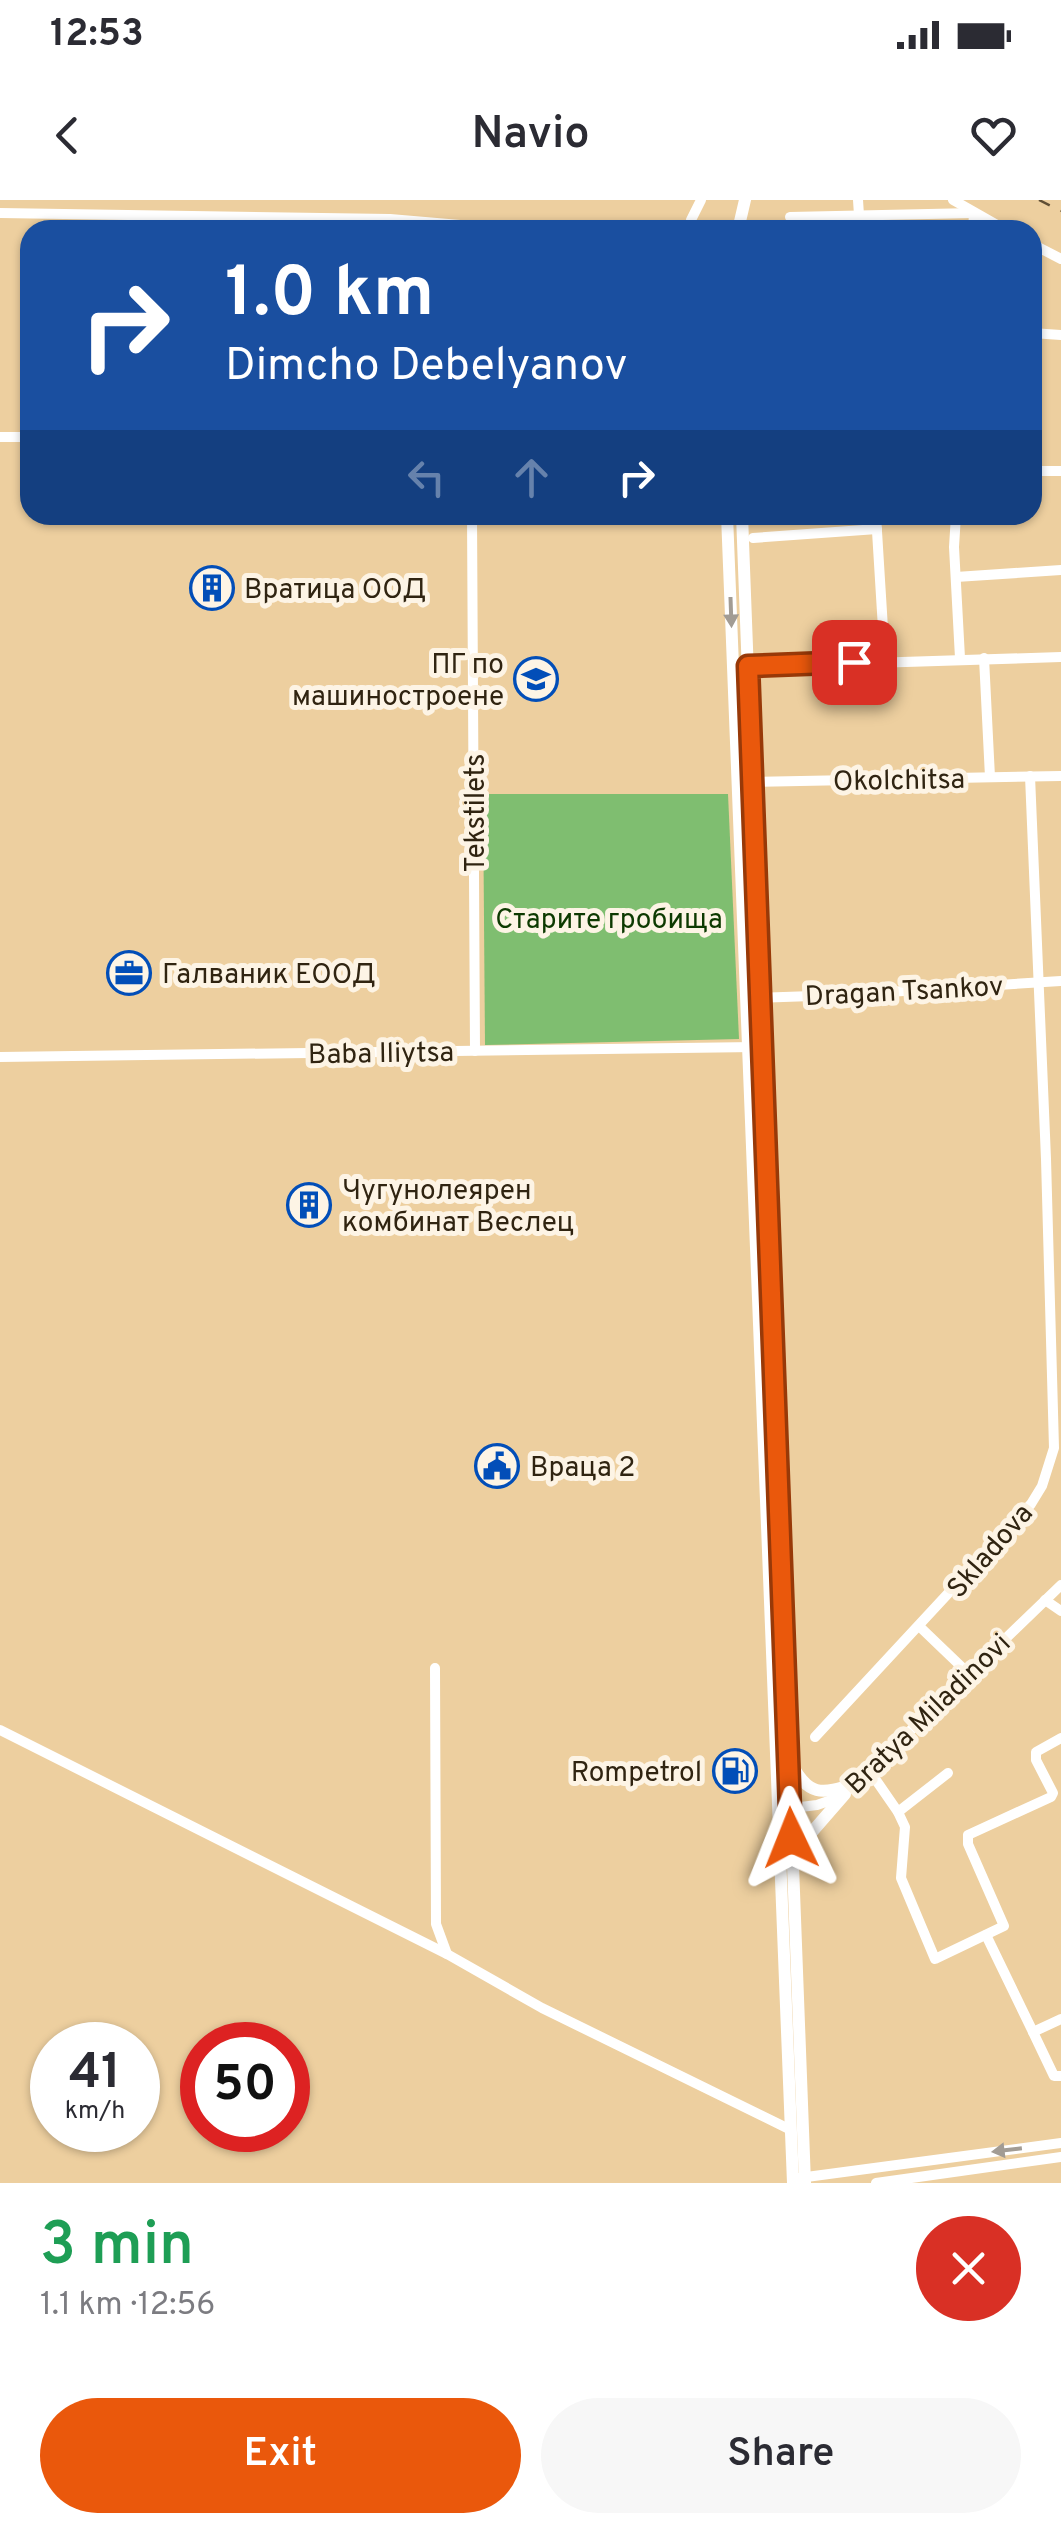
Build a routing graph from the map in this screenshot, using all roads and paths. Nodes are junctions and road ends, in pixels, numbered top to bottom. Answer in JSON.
{"nodes":[{"id":1,"x":858,"y":200,"type":"edge"},
{"id":2,"x":953,"y":200,"type":"edge"},
{"id":3,"x":0,"y":213,"type":"edge"},
{"id":4,"x":859,"y":214,"type":"junction"},
{"id":5,"x":974,"y":214,"type":"junction"},
{"id":6,"x":790,"y":217,"type":"dead end"},
{"id":7,"x":250,"y":220,"type":"edge"},
{"id":8,"x":859,"y":220,"type":"edge"},
{"id":9,"x":974,"y":220,"type":"edge"},
{"id":10,"x":986,"y":220,"type":"edge"},
{"id":11,"x":472,"y":525,"type":"edge"},
{"id":12,"x":728,"y":525,"type":"edge"},
{"id":13,"x":742,"y":525,"type":"edge"},
{"id":14,"x":877,"y":525,"type":"edge"},
{"id":15,"x":956,"y":525,"type":"edge"},
{"id":16,"x":877,"y":530,"type":"junction"},
{"id":17,"x":753,"y":538,"type":"dead end"},
{"id":18,"x":1061,"y":570,"type":"edge"},
{"id":19,"x":956,"y":577,"type":"junction"},
{"id":20,"x":1061,"y":656,"type":"edge"},
{"id":21,"x":960,"y":658,"type":"junction"},
{"id":22,"x":984,"y":658,"type":"junction"},
{"id":23,"x":885,"y":662,"type":"junction"},
{"id":24,"x":748,"y":666,"type":"junction"},
{"id":25,"x":1030,"y":776,"type":"junction"},
{"id":26,"x":1061,"y":776,"type":"edge"},
{"id":27,"x":990,"y":777,"type":"junction"},
{"id":28,"x":745,"y":782,"type":"junction"},
{"id":29,"x":1061,"y":981,"type":"edge"},
{"id":30,"x":1038,"y":982,"type":"junction"},
{"id":31,"x":753,"y":998,"type":"junction"},
{"id":32,"x":755,"y":1047,"type":"junction"},
{"id":33,"x":475,"y":1051,"type":"junction"},
{"id":34,"x":0,"y":1057,"type":"edge"},
{"id":35,"x":1061,"y":1585,"type":"edge"},
{"id":36,"x":1045,"y":1600,"type":"junction"},
{"id":37,"x":1061,"y":1611,"type":"edge"},
{"id":38,"x":920,"y":1627,"type":"junction"},
{"id":39,"x":435,"y":1668,"type":"dead end"},
{"id":40,"x":969,"y":1674,"type":"junction"},
{"id":41,"x":0,"y":1730,"type":"edge"},
{"id":42,"x":815,"y":1737,"type":"dead end"},
{"id":43,"x":1061,"y":1738,"type":"edge"},
{"id":44,"x":788,"y":1756,"type":"junction"},
{"id":45,"x":869,"y":1770,"type":"junction"},
{"id":46,"x":948,"y":1773,"type":"dead end"},
{"id":47,"x":856,"y":1783,"type":"junction"},
{"id":48,"x":844,"y":1794,"type":"junction"},
{"id":49,"x":784,"y":1809,"type":"junction"},
{"id":50,"x":898,"y":1812,"type":"junction"},
{"id":51,"x":792,"y":1868,"type":"junction"},
{"id":52,"x":986,"y":1935,"type":"junction"},
{"id":53,"x":447,"y":1954,"type":"junction"},
{"id":54,"x":1061,"y":2018,"type":"edge"},
{"id":55,"x":1033,"y":2032,"type":"junction"},
{"id":56,"x":1061,"y":2076,"type":"edge"},
{"id":57,"x":791,"y":2130,"type":"junction"},
{"id":58,"x":1061,"y":2143,"type":"edge"},
{"id":59,"x":1061,"y":2157,"type":"edge"},
{"id":60,"x":799,"y":2180,"type":"edge"},
{"id":61,"x":876,"y":2183,"type":"edge"}],
"edges":[{"from":1,"to":4,"type":"street"},
{"from":2,"to":5,"type":"street"},
{"from":3,"to":7,"type":"street"},
{"from":4,"to":5,"type":"street"},
{"from":4,"to":6,"type":"street"},
{"from":4,"to":8,"type":"street"},
{"from":5,"to":9,"type":"street"},
{"from":5,"to":10,"type":"street"},
{"from":11,"to":33,"type":"street","name":"Tekstilets"},
{"from":12,"to":28,"type":"main road","one_way":true},
{"from":13,"to":24,"type":"main road"},
{"from":14,"to":16,"type":"street"},
{"from":15,"to":19,"type":"street"},
{"from":16,"to":17,"type":"street"},
{"from":16,"to":23,"type":"street"},
{"from":18,"to":19,"type":"street"},
{"from":19,"to":21,"type":"street"},
{"from":20,"to":22,"type":"street"},
{"from":21,"to":22,"type":"street"},
{"from":21,"to":23,"type":"street"},
{"from":22,"to":27,"type":"street"},
{"from":23,"to":24,"type":"street"},
{"from":24,"to":28,"type":"main road"},
{"from":25,"to":26,"type":"street","name":"Okolchitsa"},
{"from":25,"to":27,"type":"street","name":"Okolchitsa"},
{"from":25,"to":30,"type":"street","name":"Skladova"},
{"from":27,"to":28,"type":"street","name":"Okolchitsa"},
{"from":28,"to":31,"type":"main road"},
{"from":29,"to":30,"type":"street","name":"Dragan Tsankov"},
{"from":30,"to":31,"type":"street","name":"Dragan Tsankov"},
{"from":30,"to":38,"type":"street","name":"Skladova"},
{"from":31,"to":32,"type":"main road"},
{"from":32,"to":33,"type":"street","name":"Baba Iliytsa"},
{"from":32,"to":44,"type":"main road"},
{"from":32,"to":49,"type":"main road"},
{"from":33,"to":34,"type":"street","name":"Baba Iliytsa"},
{"from":35,"to":36,"type":"street","name":"Bratya Miladinovi"},
{"from":36,"to":37,"type":"street"},
{"from":36,"to":40,"type":"street","name":"Bratya Miladinovi"},
{"from":38,"to":40,"type":"street"},
{"from":38,"to":42,"type":"street","name":"Skladova"},
{"from":39,"to":53,"type":"street"},
{"from":40,"to":45,"type":"street","name":"Bratya Miladinovi"},
{"from":41,"to":53,"type":"street"},
{"from":43,"to":52,"type":"street"},
{"from":44,"to":47,"type":"main road"},
{"from":44,"to":49,"type":"main road"},
{"from":45,"to":47,"type":"street","name":"Bratya Miladinovi"},
{"from":45,"to":50,"type":"street"},
{"from":46,"to":50,"type":"street"},
{"from":47,"to":48,"type":"street","name":"Bratya Miladinovi"},
{"from":48,"to":49,"type":"street","name":"Bratya Miladinovi"},
{"from":48,"to":51,"type":"main road"},
{"from":49,"to":51,"type":"main road"},
{"from":49,"to":57,"type":"main road"},
{"from":50,"to":52,"type":"street"},
{"from":51,"to":60,"type":"main road"},
{"from":52,"to":55,"type":"street"},
{"from":53,"to":57,"type":"street"},
{"from":54,"to":55,"type":"street"},
{"from":55,"to":56,"type":"street"},
{"from":57,"to":60,"type":"main road"},
{"from":58,"to":60,"type":"street","one_way":true},
{"from":59,"to":61,"type":"street"}]}
